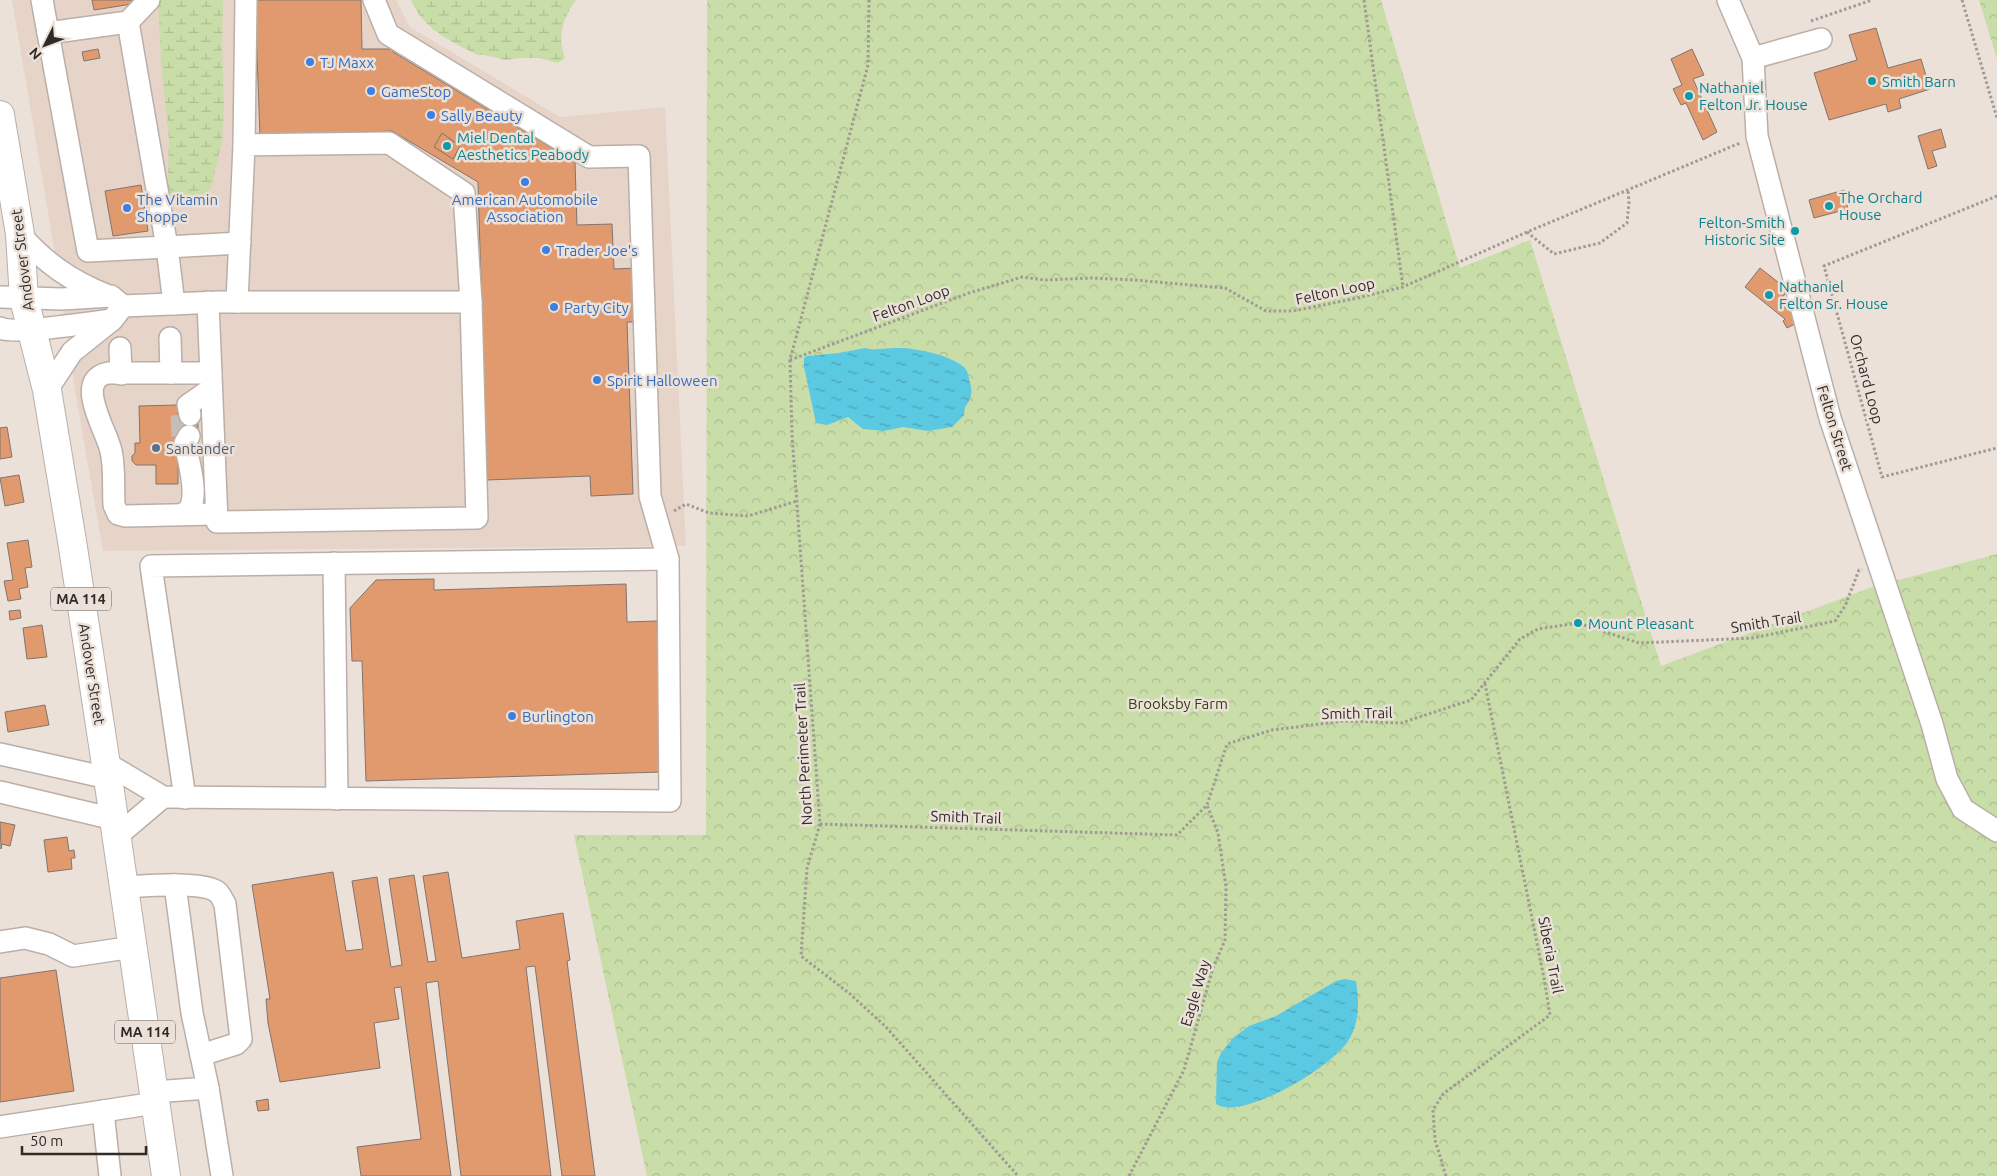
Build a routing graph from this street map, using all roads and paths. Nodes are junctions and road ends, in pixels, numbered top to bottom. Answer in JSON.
{"nodes":[{"id":1,"x":42,"y":0,"type":"edge"},
{"id":2,"x":149,"y":0,"type":"edge"},
{"id":3,"x":246,"y":0,"type":"edge"},
{"id":4,"x":374,"y":0,"type":"edge"},
{"id":5,"x":869,"y":0,"type":"edge"},
{"id":6,"x":1364,"y":0,"type":"edge"},
{"id":7,"x":1728,"y":0,"type":"edge"},
{"id":8,"x":1872,"y":0,"type":"edge"},
{"id":9,"x":1962,"y":0,"type":"edge"},
{"id":10,"x":128,"y":22,"type":"junction"},
{"id":11,"x":1806,"y":22,"type":"dead end"},
{"id":12,"x":48,"y":33,"type":"junction"},
{"id":13,"x":1821,"y":39,"type":"dead end"},
{"id":14,"x":1753,"y":58,"type":"junction"},
{"id":15,"x":0,"y":115,"type":"edge"},
{"id":16,"x":1997,"y":118,"type":"edge"},
{"id":17,"x":1757,"y":136,"type":"junction"},
{"id":18,"x":244,"y":145,"type":"junction"},
{"id":19,"x":1628,"y":190,"type":"junction"},
{"id":20,"x":1997,"y":196,"type":"edge"},
{"id":21,"x":1527,"y":232,"type":"junction"},
{"id":22,"x":20,"y":234,"type":"junction"},
{"id":23,"x":240,"y":243,"type":"junction"},
{"id":24,"x":167,"y":247,"type":"junction"},
{"id":25,"x":1403,"y":287,"type":"junction"},
{"id":26,"x":12,"y":298,"type":"edge"},
{"id":27,"x":208,"y":302,"type":"junction"},
{"id":28,"x":237,"y":302,"type":"junction"},
{"id":29,"x":471,"y":302,"type":"junction"},
{"id":30,"x":174,"y":304,"type":"junction"},
{"id":31,"x":115,"y":308,"type":"junction"},
{"id":32,"x":0,"y":328,"type":"edge"},
{"id":33,"x":32,"y":329,"type":"junction"},
{"id":34,"x":170,"y":338,"type":"dead end"},
{"id":35,"x":120,"y":348,"type":"dead end"},
{"id":36,"x":790,"y":360,"type":"junction"},
{"id":37,"x":170,"y":373,"type":"junction"},
{"id":38,"x":121,"y":374,"type":"junction"},
{"id":39,"x":211,"y":381,"type":"junction"},
{"id":40,"x":47,"y":390,"type":"junction"},
{"id":41,"x":1997,"y":448,"type":"edge"},
{"id":42,"x":797,"y":501,"type":"junction"},
{"id":43,"x":183,"y":514,"type":"junction"},
{"id":44,"x":216,"y":514,"type":"junction"},
{"id":45,"x":657,"y":521,"type":"junction"},
{"id":46,"x":668,"y":559,"type":"junction"},
{"id":47,"x":334,"y":564,"type":"junction"},
{"id":48,"x":1879,"y":564,"type":"junction"},
{"id":49,"x":1485,"y":684,"type":"junction"},
{"id":50,"x":0,"y":754,"type":"edge"},
{"id":51,"x":107,"y":770,"type":"junction"},
{"id":52,"x":0,"y":792,"type":"edge"},
{"id":53,"x":163,"y":798,"type":"junction"},
{"id":54,"x":185,"y":798,"type":"junction"},
{"id":55,"x":337,"y":799,"type":"junction"},
{"id":56,"x":1207,"y":805,"type":"junction"},
{"id":57,"x":820,"y":824,"type":"junction"},
{"id":58,"x":115,"y":828,"type":"junction"},
{"id":59,"x":1997,"y":831,"type":"edge"},
{"id":60,"x":176,"y":885,"type":"junction"},
{"id":61,"x":124,"y":887,"type":"junction"},
{"id":62,"x":0,"y":942,"type":"edge"},
{"id":63,"x":133,"y":947,"type":"junction"},
{"id":64,"x":201,"y":1055,"type":"junction"},
{"id":65,"x":208,"y":1088,"type":"junction"},
{"id":66,"x":155,"y":1098,"type":"junction"},
{"id":67,"x":103,"y":1111,"type":"junction"},
{"id":68,"x":0,"y":1127,"type":"edge"},
{"id":69,"x":110,"y":1176,"type":"edge"},
{"id":70,"x":166,"y":1176,"type":"edge"},
{"id":71,"x":222,"y":1176,"type":"edge"},
{"id":72,"x":1018,"y":1176,"type":"edge"},
{"id":73,"x":1129,"y":1176,"type":"edge"},
{"id":74,"x":1446,"y":1176,"type":"edge"}],
"edges":[{"from":1,"to":12,"type":"street"},
{"from":2,"to":10,"type":"street"},
{"from":3,"to":18,"type":"street"},
{"from":4,"to":45,"type":"street"},
{"from":5,"to":36,"type":"path"},
{"from":6,"to":25,"type":"path"},
{"from":7,"to":14,"type":"street","name":"Felton Street"},
{"from":8,"to":11,"type":"path"},
{"from":9,"to":16,"type":"path"},
{"from":10,"to":12,"type":"street"},
{"from":10,"to":24,"type":"street"},
{"from":12,"to":24,"type":"street"},
{"from":13,"to":14,"type":"street"},
{"from":14,"to":17,"type":"street","name":"Felton Street"},
{"from":15,"to":22,"type":"highway","name":"Andover Street","number":"MA 114"},
{"from":17,"to":19,"type":"path","name":"Felton Loop"},
{"from":17,"to":48,"type":"street","name":"Felton Street"},
{"from":18,"to":23,"type":"street"},
{"from":18,"to":29,"type":"street"},
{"from":19,"to":21,"type":"path","name":"Felton Loop"},
{"from":19,"to":21,"type":"path"},
{"from":20,"to":41,"type":"path","name":"Orchard Loop"},
{"from":21,"to":25,"type":"path","name":"Felton Loop"},
{"from":22,"to":26,"type":"highway","name":"Andover Street","number":"MA 114"},
{"from":22,"to":31,"type":"street"},
{"from":23,"to":24,"type":"street"},
{"from":23,"to":28,"type":"street"},
{"from":24,"to":30,"type":"street"},
{"from":25,"to":36,"type":"path","name":"Felton Loop"},
{"from":26,"to":31,"type":"street"},
{"from":26,"to":33,"type":"highway","name":"Andover Street","number":"MA 114"},
{"from":27,"to":28,"type":"street"},
{"from":27,"to":30,"type":"street"},
{"from":27,"to":39,"type":"street"},
{"from":28,"to":29,"type":"street"},
{"from":29,"to":44,"type":"street"},
{"from":30,"to":31,"type":"street"},
{"from":31,"to":33,"type":"street"},
{"from":31,"to":40,"type":"street"},
{"from":32,"to":33,"type":"street"},
{"from":33,"to":40,"type":"highway","name":"Andover Street","number":"MA 114"},
{"from":34,"to":37,"type":"street"},
{"from":35,"to":38,"type":"street"},
{"from":36,"to":42,"type":"path","name":"North Perimeter Trail"},
{"from":37,"to":38,"type":"street"},
{"from":37,"to":39,"type":"street"},
{"from":38,"to":43,"type":"street"},
{"from":39,"to":43,"type":"street"},
{"from":39,"to":44,"type":"street"},
{"from":40,"to":51,"type":"highway","name":"Andover Street","number":"MA 114"},
{"from":42,"to":45,"type":"path"},
{"from":42,"to":57,"type":"path","name":"North Perimeter Trail"},
{"from":43,"to":44,"type":"street"},
{"from":45,"to":46,"type":"street"},
{"from":46,"to":47,"type":"street"},
{"from":46,"to":55,"type":"street"},
{"from":47,"to":54,"type":"street"},
{"from":47,"to":55,"type":"street"},
{"from":48,"to":49,"type":"path","name":"Smith Trail"},
{"from":48,"to":59,"type":"street","name":"Felton Street"},
{"from":49,"to":56,"type":"path","name":"Smith Trail"},
{"from":49,"to":74,"type":"path","name":"Siberia Trail"},
{"from":50,"to":51,"type":"street"},
{"from":51,"to":53,"type":"street"},
{"from":51,"to":58,"type":"highway","name":"Andover Street","number":"MA 114"},
{"from":52,"to":58,"type":"street"},
{"from":53,"to":54,"type":"street"},
{"from":53,"to":58,"type":"street"},
{"from":54,"to":55,"type":"street"},
{"from":56,"to":57,"type":"path","name":"Smith Trail"},
{"from":56,"to":73,"type":"path","name":"Eagle Way"},
{"from":57,"to":72,"type":"path","name":"North Perimeter Trail"},
{"from":58,"to":61,"type":"highway","name":"Andover Street","number":"MA 114"},
{"from":60,"to":61,"type":"street"},
{"from":60,"to":64,"type":"street"},
{"from":60,"to":64,"type":"street"},
{"from":61,"to":63,"type":"highway","name":"Andover Street","number":"MA 114"},
{"from":62,"to":63,"type":"street"},
{"from":63,"to":66,"type":"highway","name":"Andover Street","number":"MA 114"},
{"from":64,"to":65,"type":"street"},
{"from":65,"to":66,"type":"street"},
{"from":65,"to":71,"type":"street"},
{"from":66,"to":67,"type":"street"},
{"from":66,"to":70,"type":"highway","name":"Andover Street","number":"MA 114"},
{"from":67,"to":68,"type":"street"},
{"from":67,"to":69,"type":"street"}]}
